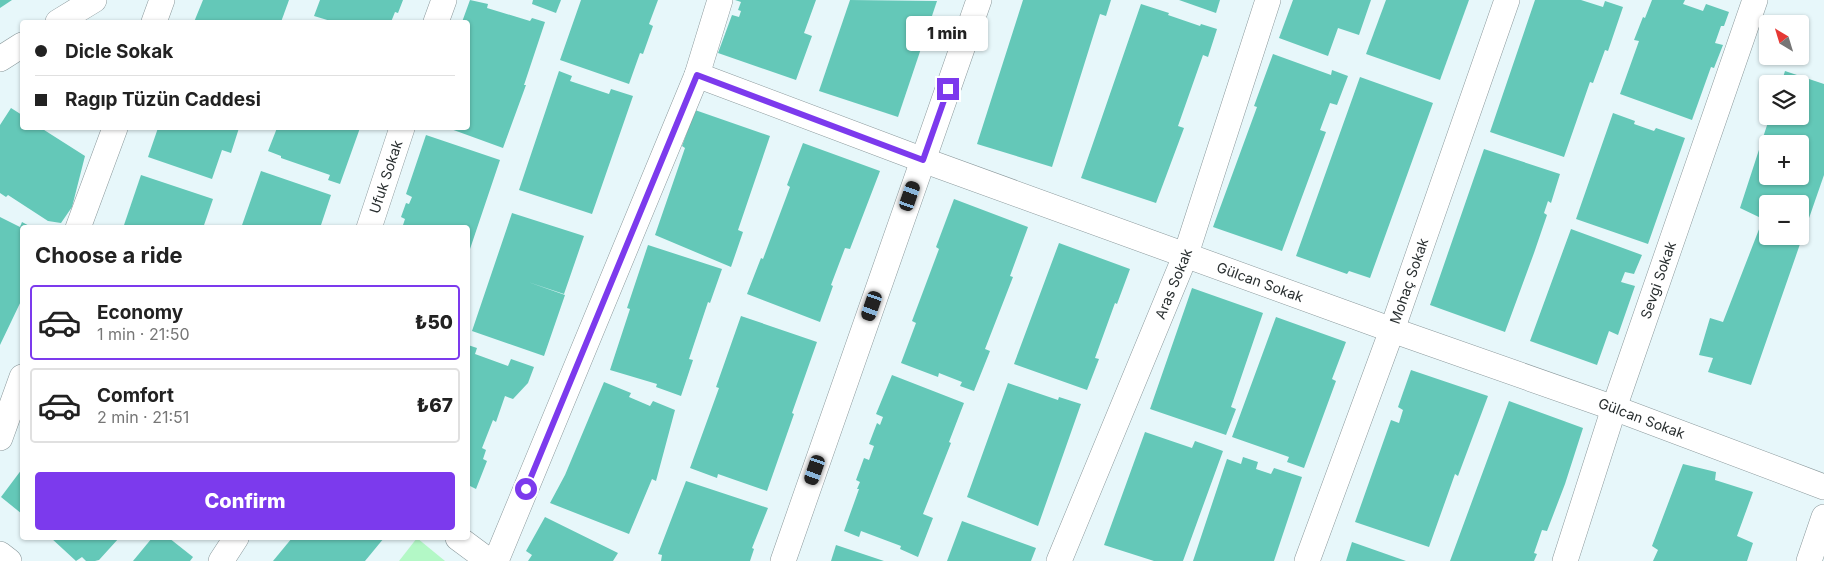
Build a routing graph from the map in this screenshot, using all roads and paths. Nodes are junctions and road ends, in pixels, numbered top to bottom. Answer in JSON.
{"nodes":[{"id":1,"x":94,"y":0,"type":"edge"},
{"id":2,"x":162,"y":0,"type":"edge"},
{"id":3,"x":444,"y":0,"type":"edge"},
{"id":4,"x":720,"y":0,"type":"edge"},
{"id":5,"x":979,"y":0,"type":"edge"},
{"id":6,"x":1268,"y":0,"type":"edge"},
{"id":7,"x":1507,"y":0,"type":"edge"},
{"id":8,"x":1755,"y":0,"type":"edge"},
{"id":9,"x":61,"y":20,"type":"edge"},
{"id":10,"x":155,"y":20,"type":"edge"},
{"id":11,"x":437,"y":20,"type":"edge"},
{"id":12,"x":20,"y":46,"type":"edge"},
{"id":13,"x":0,"y":59,"type":"edge"},
{"id":14,"x":697,"y":75,"type":"junction"},
{"id":15,"x":114,"y":130,"type":"edge"},
{"id":16,"x":401,"y":130,"type":"edge"},
{"id":17,"x":923,"y":160,"type":"junction"},
{"id":18,"x":79,"y":225,"type":"edge"},
{"id":19,"x":370,"y":225,"type":"edge"},
{"id":20,"x":1186,"y":254,"type":"junction"},
{"id":21,"x":1392,"y":330,"type":"junction"},
{"id":22,"x":20,"y":383,"type":"edge"},
{"id":23,"x":1614,"y":408,"type":"junction"},
{"id":24,"x":0,"y":438,"type":"edge"},
{"id":25,"x":1824,"y":487,"type":"edge"},
{"id":26,"x":1824,"y":517,"type":"edge"},
{"id":27,"x":235,"y":540,"type":"edge"},
{"id":28,"x":461,"y":540,"type":"edge"},
{"id":29,"x":0,"y":554,"type":"edge"},
{"id":30,"x":9,"y":561,"type":"edge"},
{"id":31,"x":221,"y":561,"type":"edge"},
{"id":32,"x":489,"y":561,"type":"edge"},
{"id":33,"x":496,"y":561,"type":"edge"},
{"id":34,"x":783,"y":561,"type":"edge"},
{"id":35,"x":1059,"y":561,"type":"edge"},
{"id":36,"x":1307,"y":561,"type":"edge"},
{"id":37,"x":1565,"y":561,"type":"edge"},
{"id":38,"x":1809,"y":561,"type":"edge"}],
"edges":[{"from":1,"to":9,"type":"street"},
{"from":2,"to":10,"type":"street"},
{"from":3,"to":11,"type":"street"},
{"from":4,"to":14,"type":"street"},
{"from":5,"to":17,"type":"street"},
{"from":6,"to":20,"type":"street","name":"Aras Sokak"},
{"from":7,"to":21,"type":"street","name":"Mohaç Sokak"},
{"from":8,"to":23,"type":"street","name":"Sevgi Sokak"},
{"from":12,"to":13,"type":"street"},
{"from":14,"to":17,"type":"street","name":"Gülcan Sokak"},
{"from":14,"to":33,"type":"street"},
{"from":15,"to":18,"type":"street"},
{"from":16,"to":19,"type":"street","name":"Ufuk Sokak"},
{"from":17,"to":20,"type":"street","name":"Gülcan Sokak"},
{"from":17,"to":34,"type":"street"},
{"from":20,"to":21,"type":"street","name":"Gülcan Sokak"},
{"from":20,"to":35,"type":"street","name":"Aras Sokak"},
{"from":21,"to":23,"type":"street","name":"Gülcan Sokak"},
{"from":21,"to":36,"type":"street","name":"Mohaç Sokak"},
{"from":22,"to":24,"type":"street"},
{"from":23,"to":25,"type":"street","name":"Gülcan Sokak"},
{"from":23,"to":37,"type":"street","name":"Sevgi Sokak"},
{"from":26,"to":38,"type":"street"},
{"from":27,"to":31,"type":"street"},
{"from":28,"to":32,"type":"street"},
{"from":29,"to":30,"type":"street"}]}
